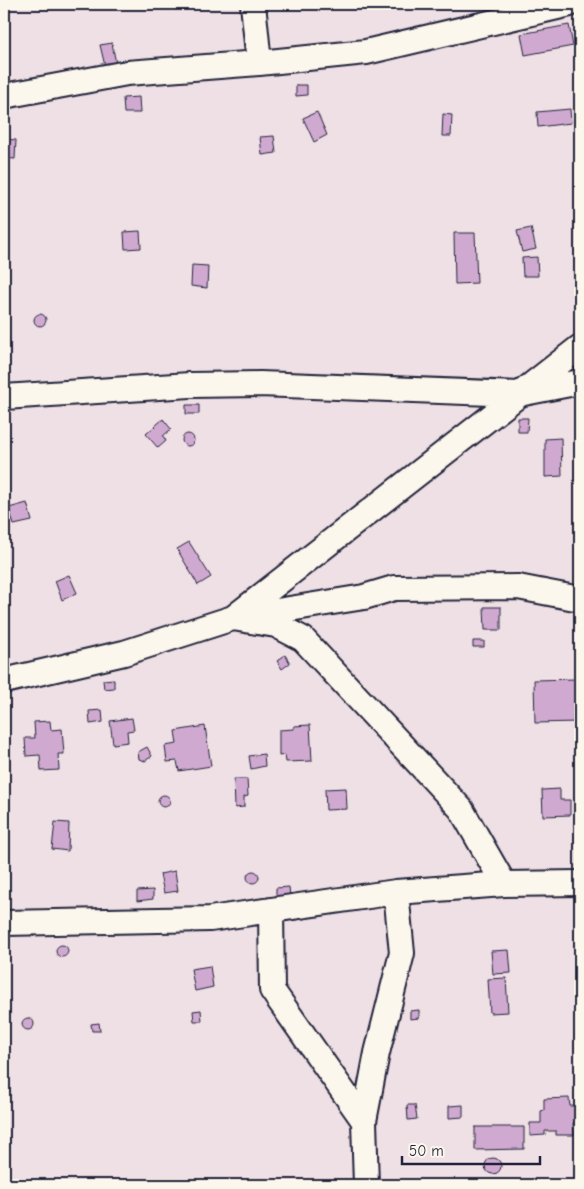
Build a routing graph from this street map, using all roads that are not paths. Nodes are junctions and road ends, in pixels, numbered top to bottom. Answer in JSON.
{"nodes":[{"id":1,"x":253,"y":4,"type":"edge"},
{"id":2,"x":570,"y":4,"type":"edge"},
{"id":3,"x":259,"y":63,"type":"junction"},
{"id":4,"x":4,"y":96,"type":"edge"},
{"id":5,"x":580,"y":347,"type":"edge"},
{"id":6,"x":580,"y":382,"type":"edge"},
{"id":7,"x":519,"y":394,"type":"junction"},
{"id":8,"x":4,"y":397,"type":"edge"},
{"id":9,"x":580,"y":598,"type":"edge"},
{"id":10,"x":233,"y":618,"type":"junction"},
{"id":11,"x":4,"y":681,"type":"edge"},
{"id":12,"x":580,"y":883,"type":"edge"},
{"id":13,"x":504,"y":884,"type":"junction"},
{"id":14,"x":396,"y":892,"type":"junction"},
{"id":15,"x":271,"y":910,"type":"junction"},
{"id":16,"x":4,"y":923,"type":"edge"},
{"id":17,"x":364,"y":1121,"type":"junction"},
{"id":18,"x":366,"y":1185,"type":"edge"}],
"edges":[{"from":1,"to":3,"type":"street"},
{"from":2,"to":3,"type":"street"},
{"from":3,"to":4,"type":"street"},
{"from":5,"to":7,"type":"street"},
{"from":6,"to":7,"type":"street"},
{"from":7,"to":8,"type":"street"},
{"from":7,"to":10,"type":"street"},
{"from":9,"to":10,"type":"street"},
{"from":10,"to":11,"type":"street"},
{"from":10,"to":13,"type":"street"},
{"from":12,"to":13,"type":"street"},
{"from":13,"to":14,"type":"street"},
{"from":14,"to":15,"type":"street"},
{"from":14,"to":17,"type":"street"},
{"from":15,"to":16,"type":"street"},
{"from":15,"to":17,"type":"street"},
{"from":17,"to":18,"type":"street"}]}
